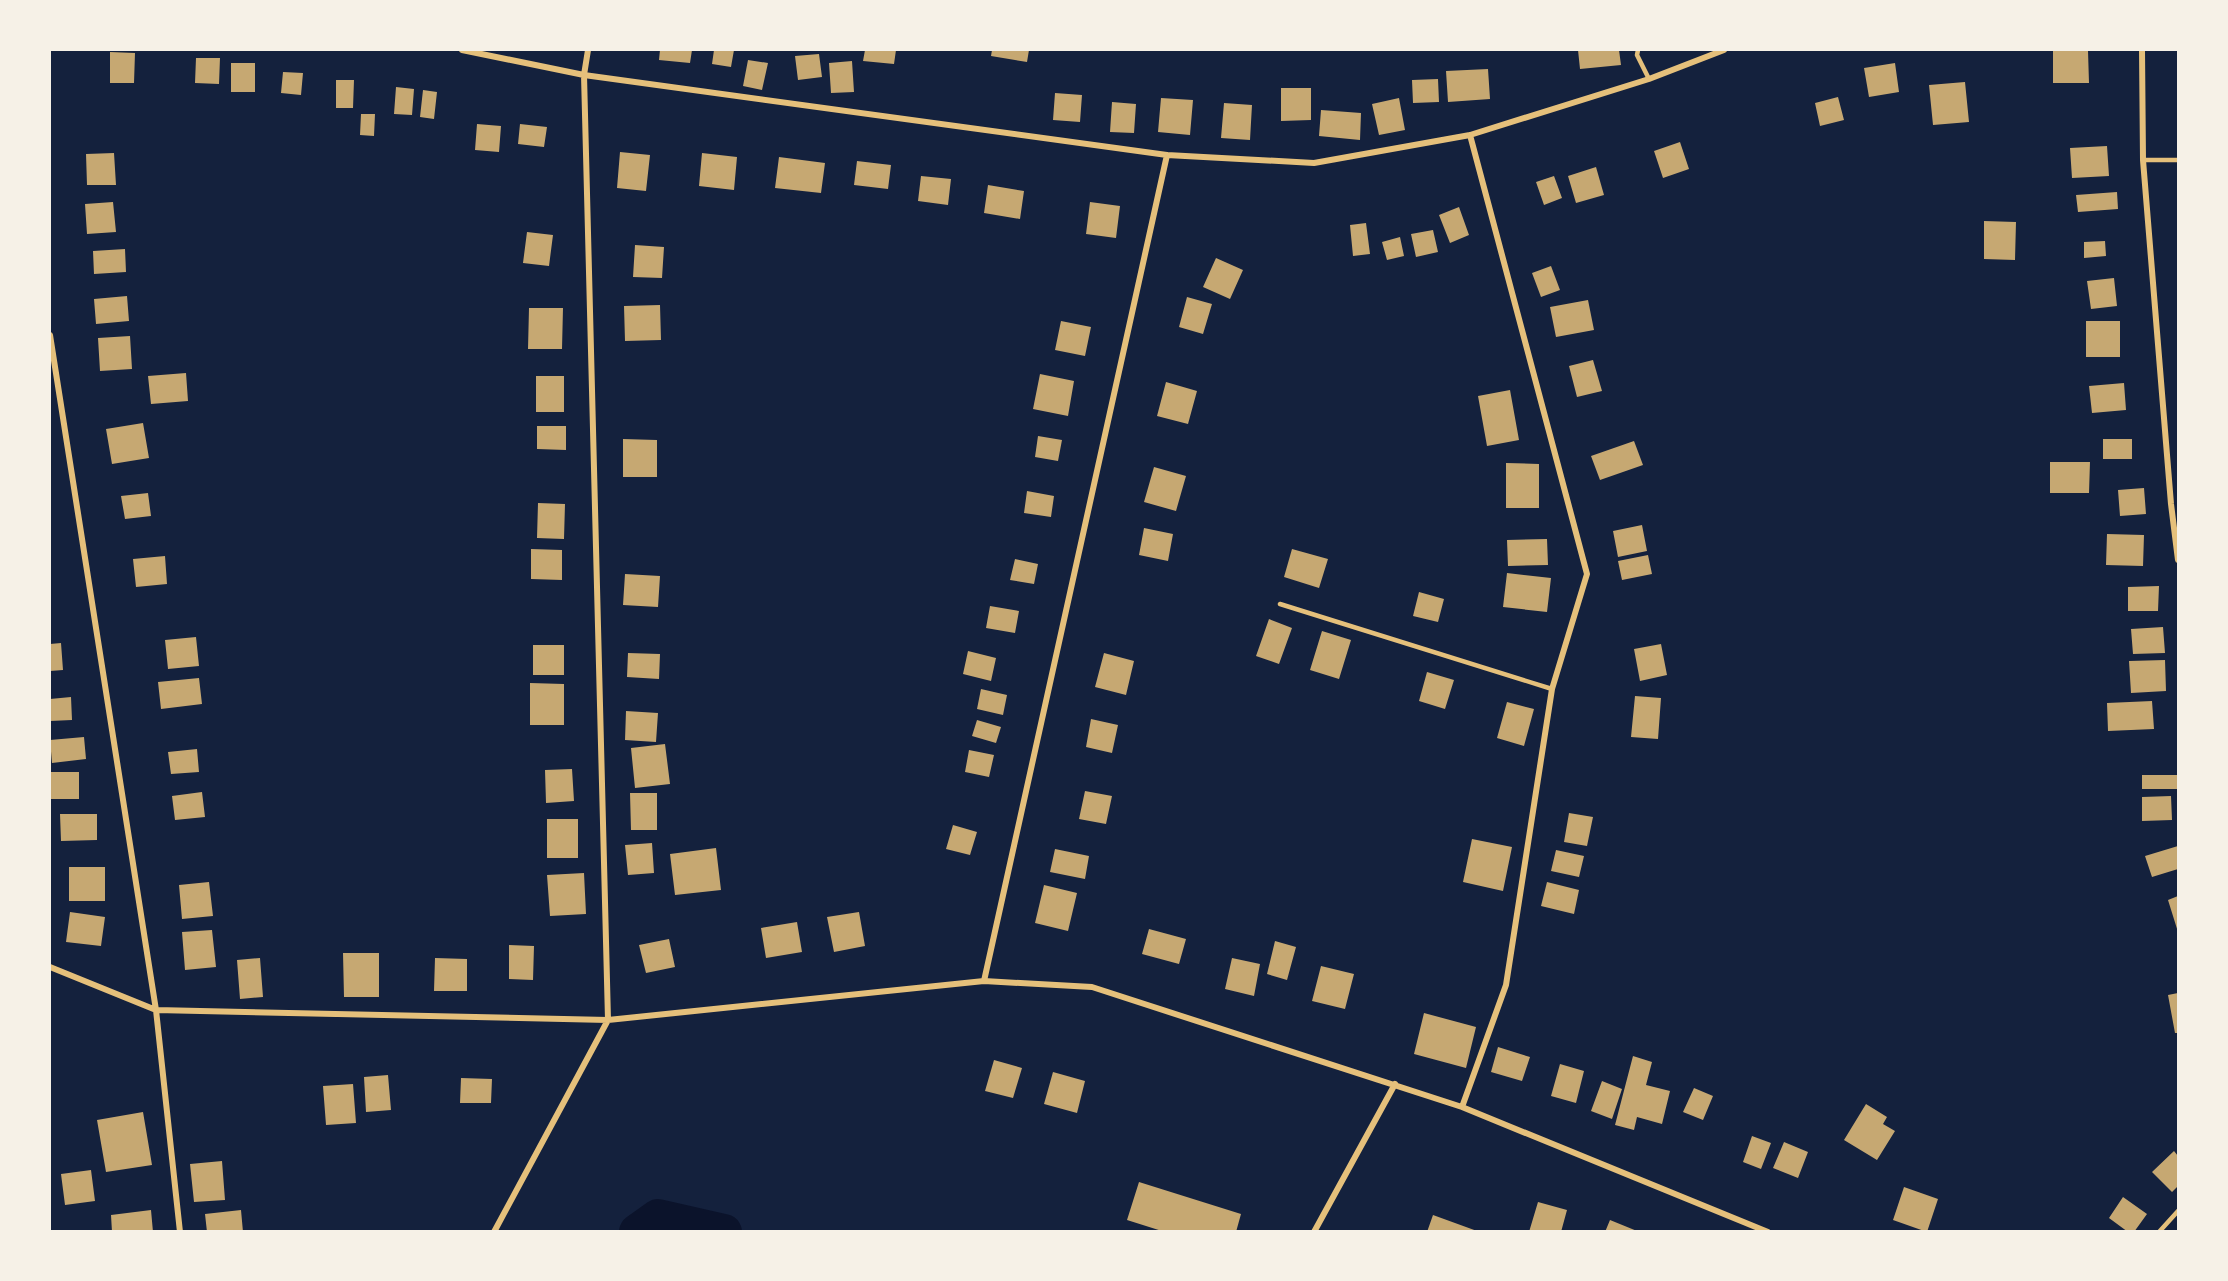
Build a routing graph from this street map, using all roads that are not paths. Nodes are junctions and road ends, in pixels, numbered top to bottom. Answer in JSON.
{"nodes":[{"id":1,"x":462,"y":50,"type":"edge"},
{"id":2,"x":588,"y":50,"type":"edge"},
{"id":3,"x":1638,"y":50,"type":"edge"},
{"id":4,"x":1724,"y":50,"type":"edge"},
{"id":5,"x":2142,"y":50,"type":"edge"},
{"id":6,"x":584,"y":75,"type":"junction"},
{"id":7,"x":1649,"y":79,"type":"junction"},
{"id":8,"x":1470,"y":135,"type":"junction"},
{"id":9,"x":1167,"y":155,"type":"junction"},
{"id":10,"x":2143,"y":160,"type":"junction"},
{"id":11,"x":2178,"y":160,"type":"edge"},
{"id":12,"x":50,"y":335,"type":"edge"},
{"id":13,"x":2178,"y":560,"type":"edge"},
{"id":14,"x":1280,"y":604,"type":"dead end"},
{"id":15,"x":1552,"y":689,"type":"junction"},
{"id":16,"x":50,"y":967,"type":"edge"},
{"id":17,"x":984,"y":981,"type":"junction"},
{"id":18,"x":156,"y":1010,"type":"junction"},
{"id":19,"x":608,"y":1020,"type":"junction"},
{"id":20,"x":1395,"y":1084,"type":"junction"},
{"id":21,"x":1462,"y":1107,"type":"junction"},
{"id":22,"x":2178,"y":1211,"type":"edge"},
{"id":23,"x":180,"y":1232,"type":"edge"},
{"id":24,"x":494,"y":1232,"type":"edge"},
{"id":25,"x":1314,"y":1232,"type":"edge"},
{"id":26,"x":1768,"y":1232,"type":"edge"},
{"id":27,"x":2159,"y":1232,"type":"edge"}],
"edges":[{"from":1,"to":6,"type":"street"},
{"from":2,"to":6,"type":"street"},
{"from":3,"to":7,"type":"lane"},
{"from":4,"to":7,"type":"street"},
{"from":5,"to":10,"type":"street"},
{"from":6,"to":9,"type":"street"},
{"from":6,"to":19,"type":"street"},
{"from":7,"to":8,"type":"street"},
{"from":8,"to":9,"type":"street"},
{"from":8,"to":15,"type":"street"},
{"from":9,"to":17,"type":"street"},
{"from":10,"to":11,"type":"lane"},
{"from":10,"to":13,"type":"street"},
{"from":12,"to":18,"type":"street"},
{"from":14,"to":15,"type":"lane"},
{"from":15,"to":21,"type":"street"},
{"from":16,"to":18,"type":"street"},
{"from":17,"to":19,"type":"street"},
{"from":17,"to":20,"type":"street"},
{"from":18,"to":19,"type":"street"},
{"from":18,"to":23,"type":"street"},
{"from":19,"to":24,"type":"street"},
{"from":20,"to":21,"type":"street"},
{"from":20,"to":25,"type":"street"},
{"from":21,"to":26,"type":"street"},
{"from":22,"to":27,"type":"lane"}]}
